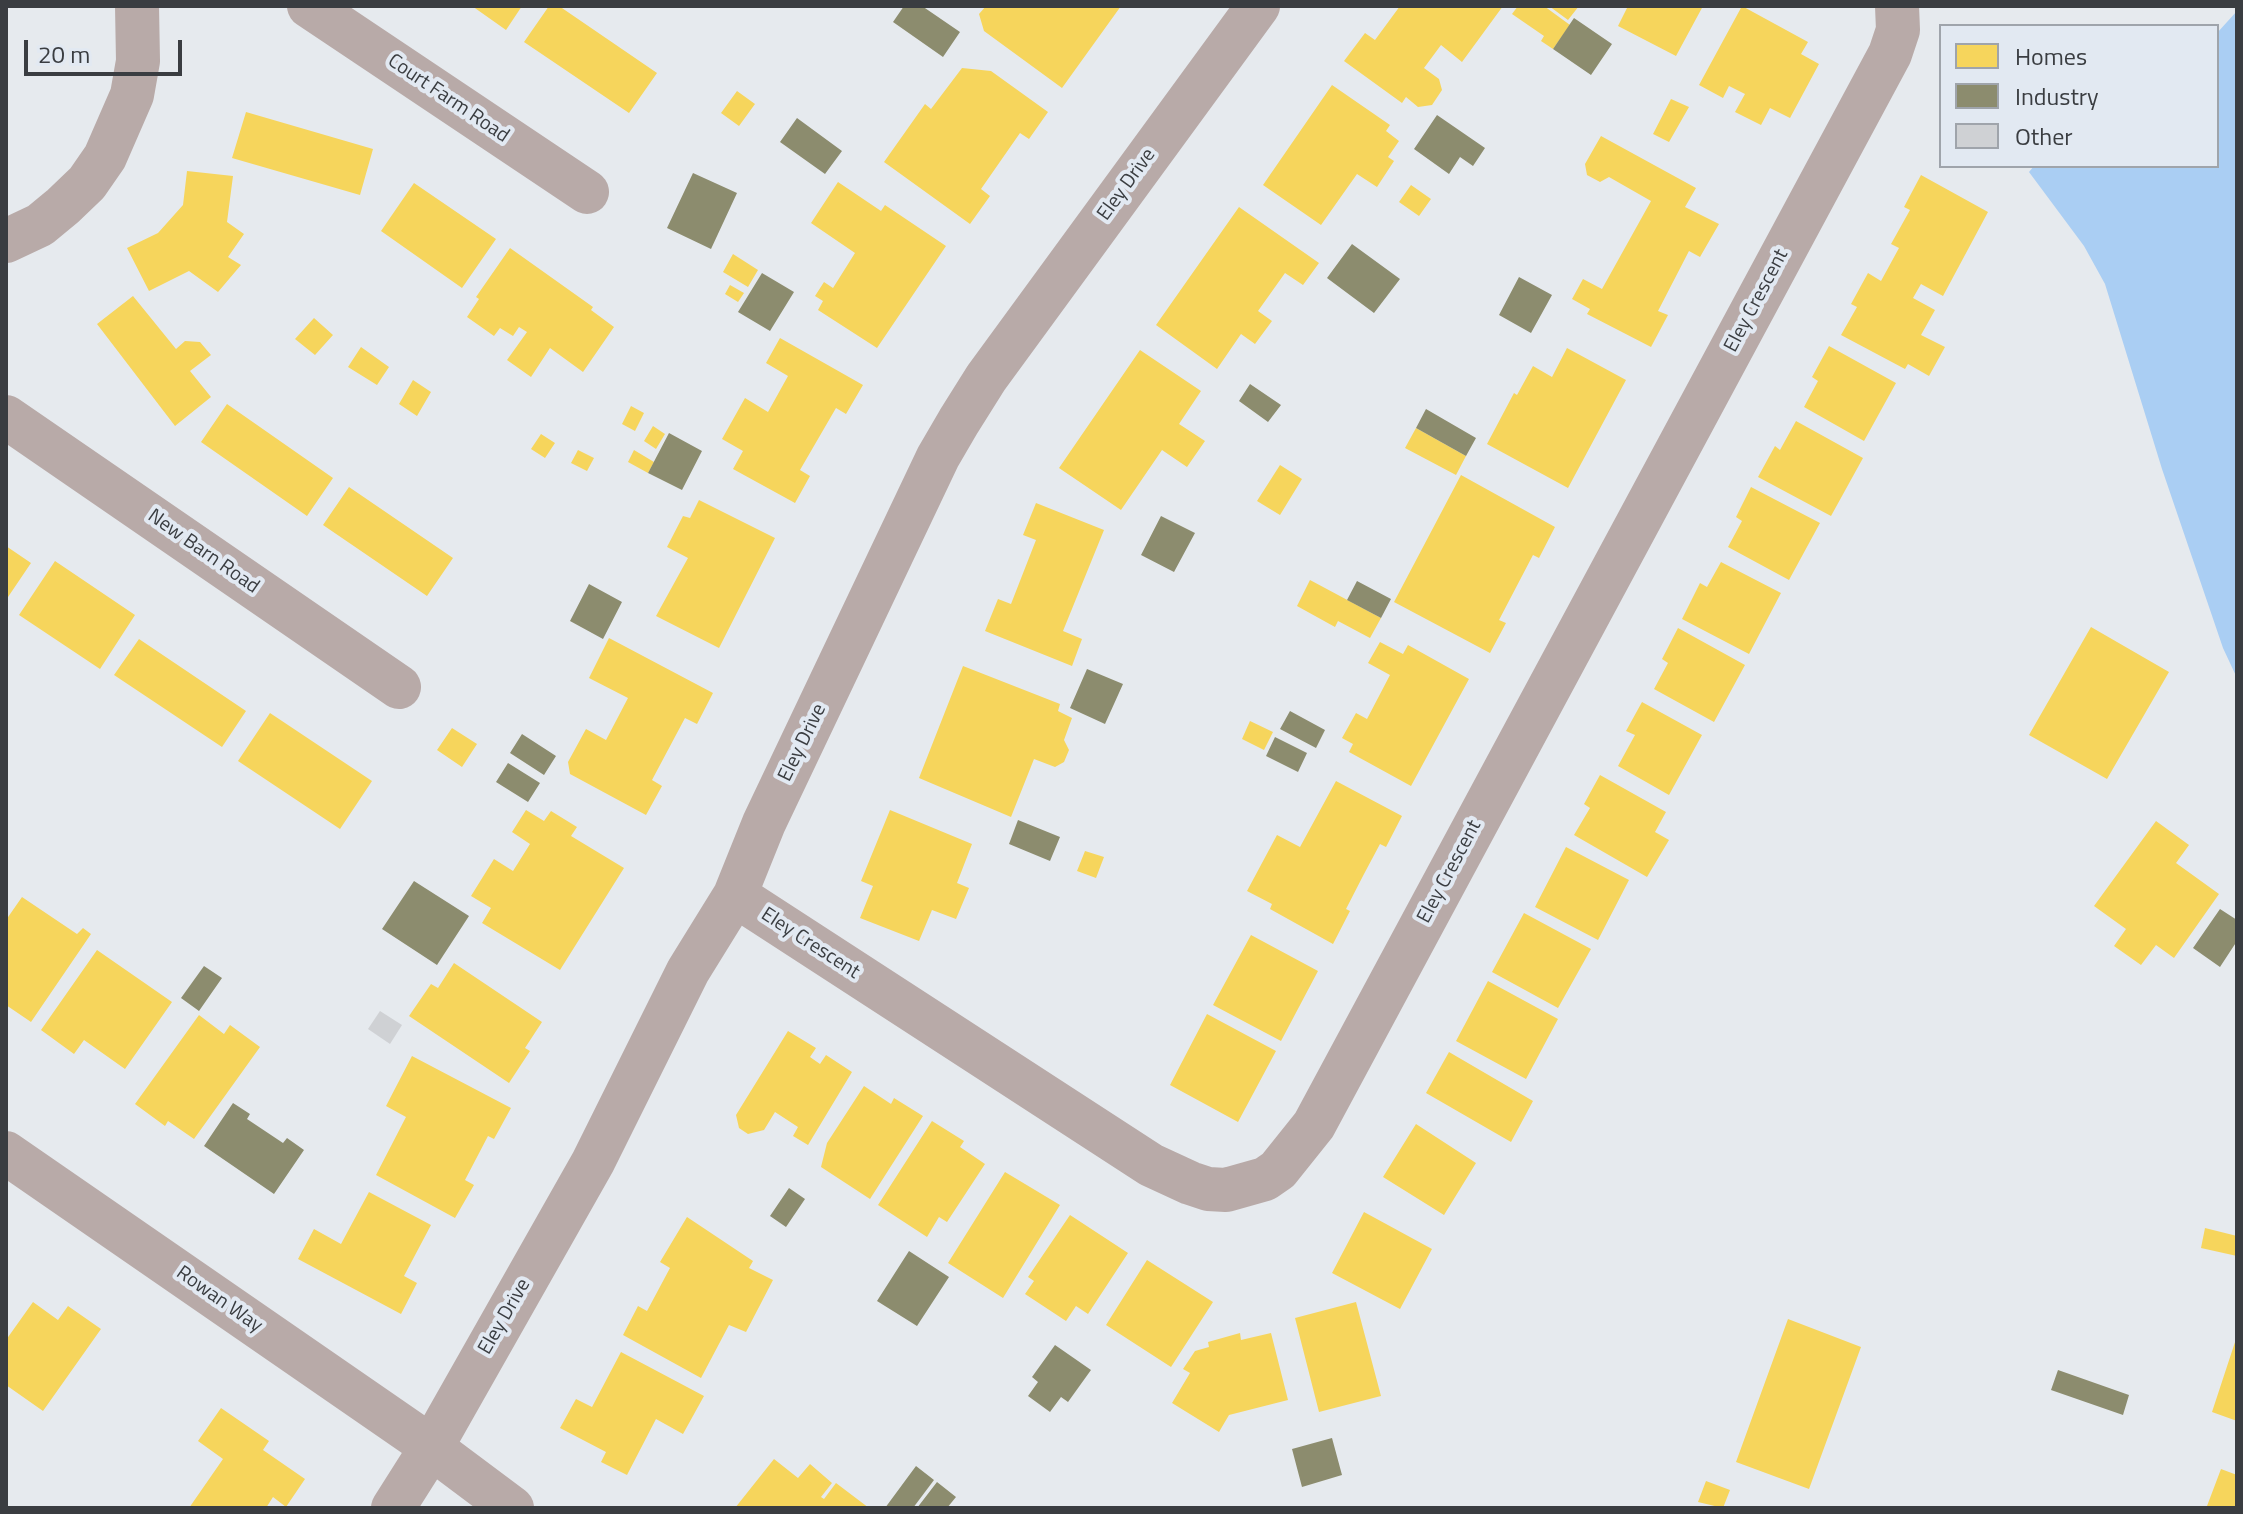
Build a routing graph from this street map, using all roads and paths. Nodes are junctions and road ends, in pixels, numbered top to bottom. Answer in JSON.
{"nodes":[{"id":1,"x":137,"y":6,"type":"edge"},
{"id":2,"x":309,"y":6,"type":"edge"},
{"id":3,"x":1258,"y":6,"type":"edge"},
{"id":4,"x":1897,"y":6,"type":"edge"},
{"id":5,"x":587,"y":192,"type":"dead end"},
{"id":6,"x":6,"y":241,"type":"edge"},
{"id":7,"x":6,"y":417,"type":"edge"},
{"id":8,"x":399,"y":687,"type":"dead end"},
{"id":9,"x":735,"y":895,"type":"junction"},
{"id":10,"x":6,"y":1153,"type":"edge"},
{"id":11,"x":431,"y":1448,"type":"junction"},
{"id":12,"x":393,"y":1508,"type":"edge"},
{"id":13,"x":512,"y":1508,"type":"edge"}],
"edges":[{"from":1,"to":6,"type":"street"},
{"from":2,"to":5,"type":"street","name":"Court Farm Road"},
{"from":3,"to":9,"type":"street","name":"Eley Drive"},
{"from":4,"to":9,"type":"street","name":"Eley Crescent"},
{"from":7,"to":8,"type":"street","name":"New Barn Road"},
{"from":9,"to":11,"type":"street","name":"Eley Drive"},
{"from":10,"to":11,"type":"street","name":"Rowan Way"},
{"from":11,"to":12,"type":"street","name":"Eley Drive"},
{"from":11,"to":13,"type":"street","name":"Rowan Way"}]}
